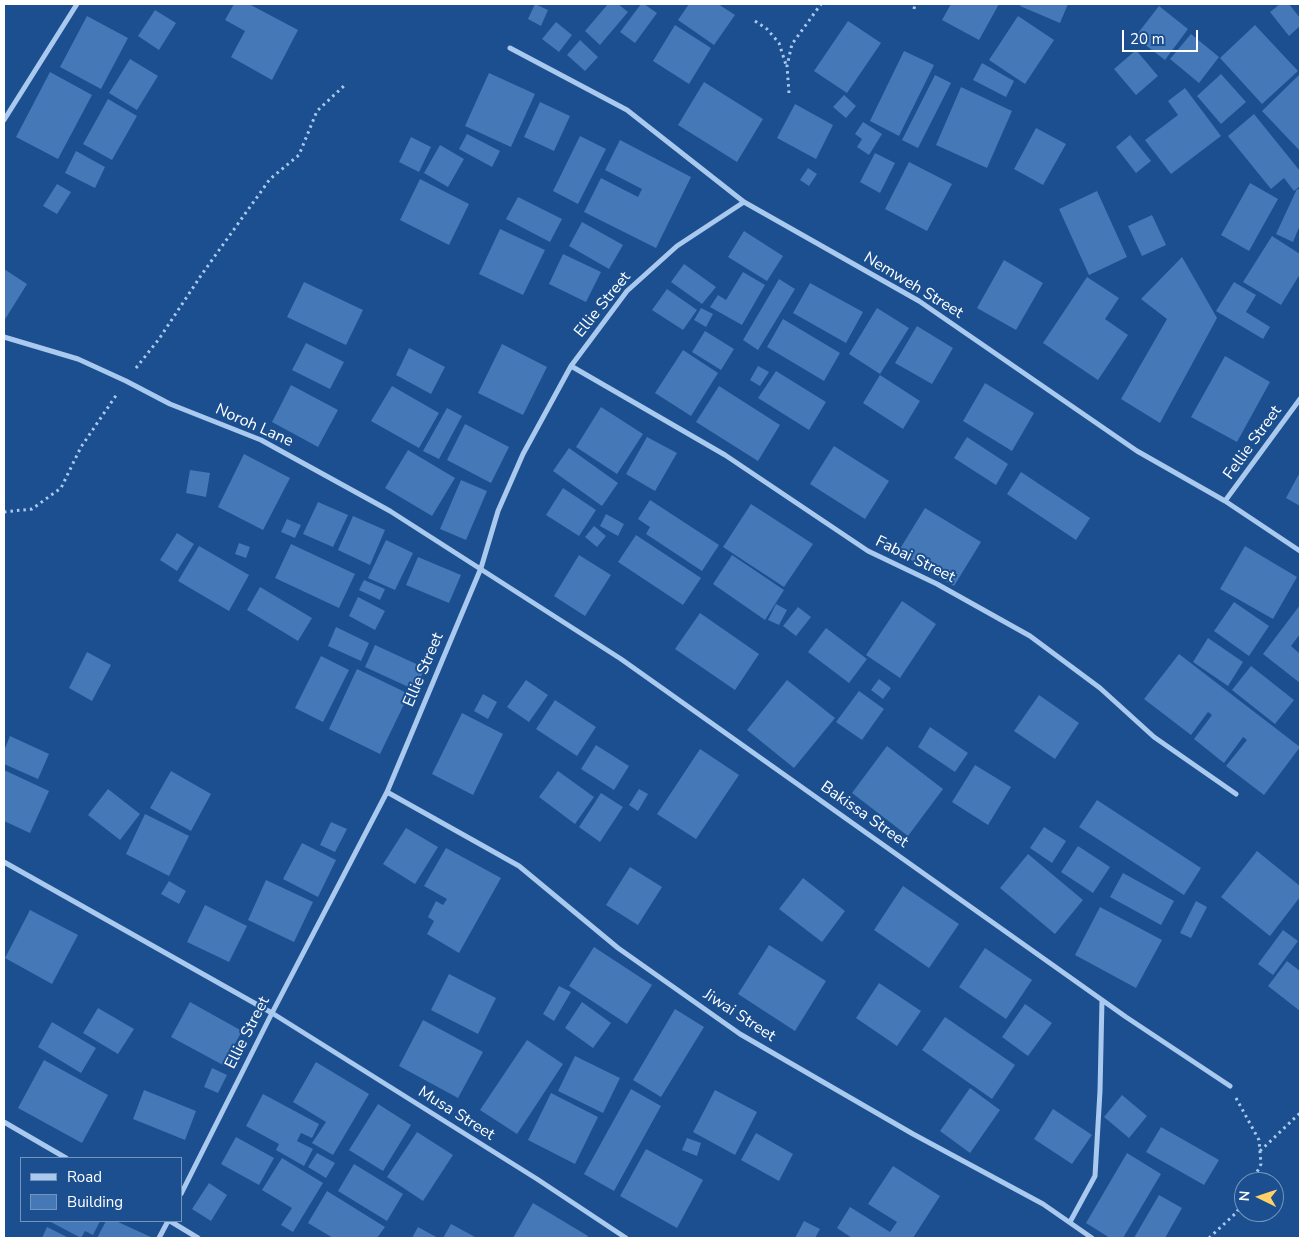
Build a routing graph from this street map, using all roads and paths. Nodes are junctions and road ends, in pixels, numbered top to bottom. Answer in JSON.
{"nodes":[{"id":1,"x":77,"y":4,"type":"edge"},
{"id":2,"x":821,"y":4,"type":"edge"},
{"id":3,"x":914,"y":4,"type":"edge"},
{"id":4,"x":914,"y":9,"type":"dead end"},
{"id":5,"x":755,"y":21,"type":"dead end"},
{"id":6,"x":510,"y":48,"type":"dead end"},
{"id":7,"x":787,"y":66,"type":"junction"},
{"id":8,"x":346,"y":84,"type":"dead end"},
{"id":9,"x":789,"y":94,"type":"dead end"},
{"id":10,"x":4,"y":120,"type":"edge"},
{"id":11,"x":744,"y":202,"type":"junction"},
{"id":12,"x":4,"y":337,"type":"edge"},
{"id":13,"x":571,"y":366,"type":"junction"},
{"id":14,"x":126,"y":381,"type":"junction"},
{"id":15,"x":1300,"y":399,"type":"edge"},
{"id":16,"x":1225,"y":502,"type":"junction"},
{"id":17,"x":4,"y":512,"type":"edge"},
{"id":18,"x":1300,"y":551,"type":"edge"},
{"id":19,"x":481,"y":568,"type":"junction"},
{"id":20,"x":387,"y":792,"type":"junction"},
{"id":21,"x":1236,"y":794,"type":"dead end"},
{"id":22,"x":4,"y":862,"type":"edge"},
{"id":23,"x":1102,"y":1000,"type":"junction"},
{"id":24,"x":272,"y":1013,"type":"junction"},
{"id":25,"x":1230,"y":1086,"type":"joint"},
{"id":26,"x":1300,"y":1113,"type":"edge"},
{"id":27,"x":4,"y":1122,"type":"edge"},
{"id":28,"x":1260,"y":1151,"type":"junction"},
{"id":29,"x":64,"y":1157,"type":"edge"},
{"id":30,"x":1257,"y":1172,"type":"edge"},
{"id":31,"x":182,"y":1192,"type":"edge"},
{"id":32,"x":1234,"y":1215,"type":"edge"},
{"id":33,"x":168,"y":1222,"type":"edge"},
{"id":34,"x":171,"y":1222,"type":"edge"},
{"id":35,"x":1070,"y":1222,"type":"junction"},
{"id":36,"x":159,"y":1238,"type":"edge"},
{"id":37,"x":198,"y":1238,"type":"edge"},
{"id":38,"x":626,"y":1238,"type":"edge"},
{"id":39,"x":1092,"y":1238,"type":"edge"},
{"id":40,"x":1209,"y":1238,"type":"edge"}],
"edges":[{"from":1,"to":10,"type":"street"},
{"from":2,"to":7,"type":"path"},
{"from":3,"to":4,"type":"path"},
{"from":5,"to":7,"type":"path"},
{"from":6,"to":11,"type":"street","name":"Nemweh Street"},
{"from":7,"to":9,"type":"path"},
{"from":8,"to":14,"type":"path"},
{"from":11,"to":13,"type":"street","name":"Ellie Street"},
{"from":11,"to":16,"type":"street","name":"Nemweh Street"},
{"from":12,"to":14,"type":"street","name":"Noroh Lane"},
{"from":13,"to":19,"type":"street","name":"Ellie Street"},
{"from":13,"to":21,"type":"street","name":"Fabai Street"},
{"from":14,"to":17,"type":"path"},
{"from":14,"to":19,"type":"street","name":"Noroh Lane"},
{"from":15,"to":16,"type":"street","name":"Fellie Street"},
{"from":16,"to":18,"type":"street","name":"Nemweh Street"},
{"from":19,"to":20,"type":"street","name":"Ellie Street"},
{"from":19,"to":23,"type":"street","name":"Bakissa Street"},
{"from":20,"to":24,"type":"street","name":"Ellie Street"},
{"from":20,"to":35,"type":"street","name":"Jiwai Street"},
{"from":22,"to":24,"type":"street","name":"Musa Street"},
{"from":23,"to":25,"type":"street","name":"Bakissa Street"},
{"from":23,"to":35,"type":"street"},
{"from":24,"to":31,"type":"street","name":"Ellie Street"},
{"from":24,"to":38,"type":"street","name":"Musa Street"},
{"from":25,"to":28,"type":"path"},
{"from":26,"to":28,"type":"path"},
{"from":27,"to":29,"type":"street"},
{"from":28,"to":30,"type":"path"},
{"from":32,"to":40,"type":"path"},
{"from":33,"to":36,"type":"street"},
{"from":34,"to":37,"type":"street"},
{"from":35,"to":39,"type":"street","name":"Jiwai Street"}]}
